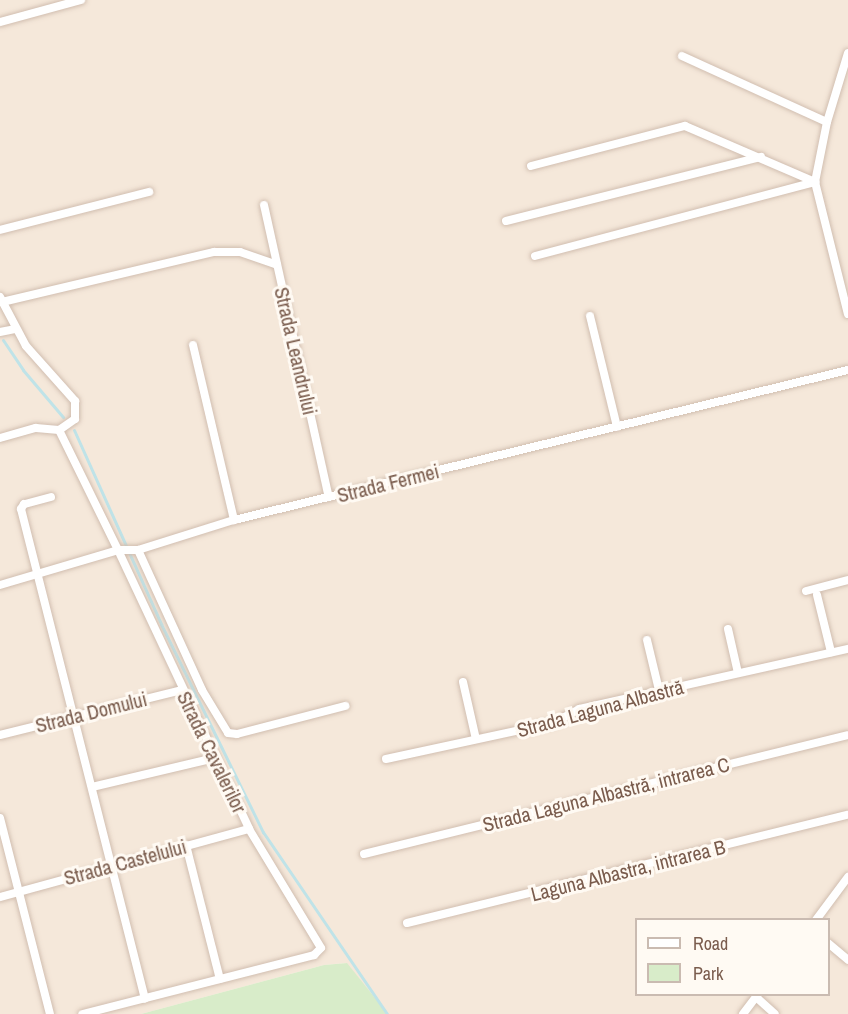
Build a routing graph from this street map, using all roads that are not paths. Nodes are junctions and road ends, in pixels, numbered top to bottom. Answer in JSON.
{"nodes":[{"id":1,"x":81,"y":0,"type":"edge"},
{"id":2,"x":2,"y":20,"type":"edge"},
{"id":3,"x":848,"y":53,"type":"edge"},
{"id":4,"x":682,"y":56,"type":"dead end"},
{"id":5,"x":827,"y":122,"type":"junction"},
{"id":6,"x":762,"y":157,"type":"junction"},
{"id":7,"x":531,"y":166,"type":"dead end"},
{"id":8,"x":815,"y":182,"type":"junction"},
{"id":9,"x":149,"y":192,"type":"dead end"},
{"id":10,"x":264,"y":205,"type":"dead end"},
{"id":11,"x":506,"y":221,"type":"dead end"},
{"id":12,"x":0,"y":230,"type":"edge"},
{"id":13,"x":535,"y":256,"type":"dead end"},
{"id":14,"x":277,"y":265,"type":"junction"},
{"id":15,"x":1,"y":300,"type":"edge"},
{"id":16,"x":848,"y":314,"type":"edge"},
{"id":17,"x":590,"y":316,"type":"dead end"},
{"id":18,"x":15,"y":328,"type":"junction"},
{"id":19,"x":0,"y":332,"type":"edge"},
{"id":20,"x":193,"y":345,"type":"dead end"},
{"id":21,"x":848,"y":370,"type":"edge"},
{"id":22,"x":617,"y":427,"type":"junction"},
{"id":23,"x":59,"y":430,"type":"junction"},
{"id":24,"x":0,"y":438,"type":"edge"},
{"id":25,"x":51,"y":497,"type":"dead end"},
{"id":26,"x":329,"y":497,"type":"junction"},
{"id":27,"x":234,"y":520,"type":"junction"},
{"id":28,"x":138,"y":550,"type":"junction"},
{"id":29,"x":122,"y":551,"type":"junction"},
{"id":30,"x":38,"y":574,"type":"junction"},
{"id":31,"x":848,"y":580,"type":"edge"},
{"id":32,"x":0,"y":585,"type":"edge"},
{"id":33,"x":806,"y":591,"type":"dead end"},
{"id":34,"x":816,"y":596,"type":"dead end"},
{"id":35,"x":728,"y":629,"type":"dead end"},
{"id":36,"x":647,"y":640,"type":"dead end"},
{"id":37,"x":848,"y":649,"type":"edge"},
{"id":38,"x":831,"y":652,"type":"junction"},
{"id":39,"x":738,"y":673,"type":"junction"},
{"id":40,"x":463,"y":682,"type":"dead end"},
{"id":41,"x":182,"y":690,"type":"junction"},
{"id":42,"x":659,"y":690,"type":"junction"},
{"id":43,"x":345,"y":706,"type":"dead end"},
{"id":44,"x":74,"y":717,"type":"junction"},
{"id":45,"x":0,"y":735,"type":"edge"},
{"id":46,"x":848,"y":735,"type":"edge"},
{"id":47,"x":476,"y":739,"type":"junction"},
{"id":48,"x":215,"y":758,"type":"junction"},
{"id":49,"x":386,"y":759,"type":"dead end"},
{"id":50,"x":92,"y":788,"type":"junction"},
{"id":51,"x":848,"y":815,"type":"edge"},
{"id":52,"x":0,"y":818,"type":"edge"},
{"id":53,"x":249,"y":829,"type":"junction"},
{"id":54,"x":186,"y":845,"type":"junction"},
{"id":55,"x":364,"y":854,"type":"dead end"},
{"id":56,"x":111,"y":866,"type":"junction"},
{"id":57,"x":848,"y":877,"type":"edge"},
{"id":58,"x":19,"y":892,"type":"junction"},
{"id":59,"x":0,"y":897,"type":"edge"},
{"id":60,"x":817,"y":918,"type":"edge"},
{"id":61,"x":407,"y":923,"type":"dead end"},
{"id":62,"x":830,"y":946,"type":"edge"},
{"id":63,"x":848,"y":960,"type":"edge"},
{"id":64,"x":220,"y":979,"type":"junction"},
{"id":65,"x":757,"y":996,"type":"edge"},
{"id":66,"x":145,"y":999,"type":"junction"},
{"id":67,"x":50,"y":1014,"type":"edge"},
{"id":68,"x":82,"y":1014,"type":"edge"},
{"id":69,"x":743,"y":1014,"type":"edge"},
{"id":70,"x":775,"y":1014,"type":"edge"}],
"edges":[{"from":1,"to":2,"type":"street"},
{"from":3,"to":5,"type":"street"},
{"from":4,"to":5,"type":"street"},
{"from":5,"to":8,"type":"street"},
{"from":6,"to":7,"type":"street"},
{"from":6,"to":8,"type":"street"},
{"from":6,"to":11,"type":"street"},
{"from":8,"to":13,"type":"street"},
{"from":8,"to":16,"type":"street"},
{"from":9,"to":12,"type":"street"},
{"from":10,"to":14,"type":"street","name":"Strada Leandrului"},
{"from":14,"to":15,"type":"street"},
{"from":14,"to":26,"type":"street","name":"Strada Leandrului"},
{"from":15,"to":18,"type":"street"},
{"from":17,"to":22,"type":"street"},
{"from":18,"to":19,"type":"street"},
{"from":18,"to":23,"type":"street"},
{"from":20,"to":27,"type":"street"},
{"from":21,"to":22,"type":"street","name":"Strada Fermei"},
{"from":22,"to":26,"type":"street","name":"Strada Fermei"},
{"from":23,"to":24,"type":"street"},
{"from":23,"to":29,"type":"street"},
{"from":25,"to":30,"type":"street"},
{"from":26,"to":27,"type":"street","name":"Strada Fermei"},
{"from":27,"to":28,"type":"street","name":"Strada Fermei"},
{"from":28,"to":29,"type":"street","name":"Strada Fermei"},
{"from":28,"to":43,"type":"street"},
{"from":29,"to":30,"type":"street","name":"Strada Fermei"},
{"from":29,"to":41,"type":"street","name":"Strada Cavalerilor"},
{"from":30,"to":32,"type":"street","name":"Strada Fermei"},
{"from":30,"to":44,"type":"street"},
{"from":31,"to":33,"type":"street"},
{"from":34,"to":38,"type":"street"},
{"from":35,"to":39,"type":"street"},
{"from":36,"to":42,"type":"street"},
{"from":37,"to":38,"type":"street","name":"Strada Laguna Albastră"},
{"from":38,"to":39,"type":"street","name":"Strada Laguna Albastră"},
{"from":39,"to":42,"type":"street","name":"Strada Laguna Albastră"},
{"from":40,"to":47,"type":"street"},
{"from":41,"to":44,"type":"street","name":"Strada Domului"},
{"from":41,"to":48,"type":"street","name":"Strada Cavalerilor"},
{"from":42,"to":47,"type":"street","name":"Strada Laguna Albastră"},
{"from":44,"to":45,"type":"street","name":"Strada Domului"},
{"from":44,"to":50,"type":"street"},
{"from":46,"to":55,"type":"street","name":"Strada Laguna Albastră, intrarea C"},
{"from":47,"to":49,"type":"street","name":"Strada Laguna Albastră"},
{"from":48,"to":50,"type":"street"},
{"from":48,"to":53,"type":"street","name":"Strada Cavalerilor"},
{"from":50,"to":56,"type":"street"},
{"from":51,"to":61,"type":"street","name":"Laguna Albastra, intrarea B"},
{"from":52,"to":58,"type":"street"},
{"from":53,"to":54,"type":"street","name":"Strada Castelului"},
{"from":53,"to":64,"type":"street","name":"Strada Cavalerilor"},
{"from":54,"to":56,"type":"street","name":"Strada Castelului"},
{"from":54,"to":64,"type":"street"},
{"from":56,"to":58,"type":"street","name":"Strada Castelului"},
{"from":56,"to":66,"type":"street"},
{"from":57,"to":60,"type":"street"},
{"from":58,"to":59,"type":"street","name":"Strada Castelului"},
{"from":58,"to":67,"type":"street"},
{"from":62,"to":63,"type":"street"},
{"from":64,"to":66,"type":"street"},
{"from":65,"to":69,"type":"street"},
{"from":65,"to":70,"type":"street"},
{"from":66,"to":68,"type":"street"}]}
